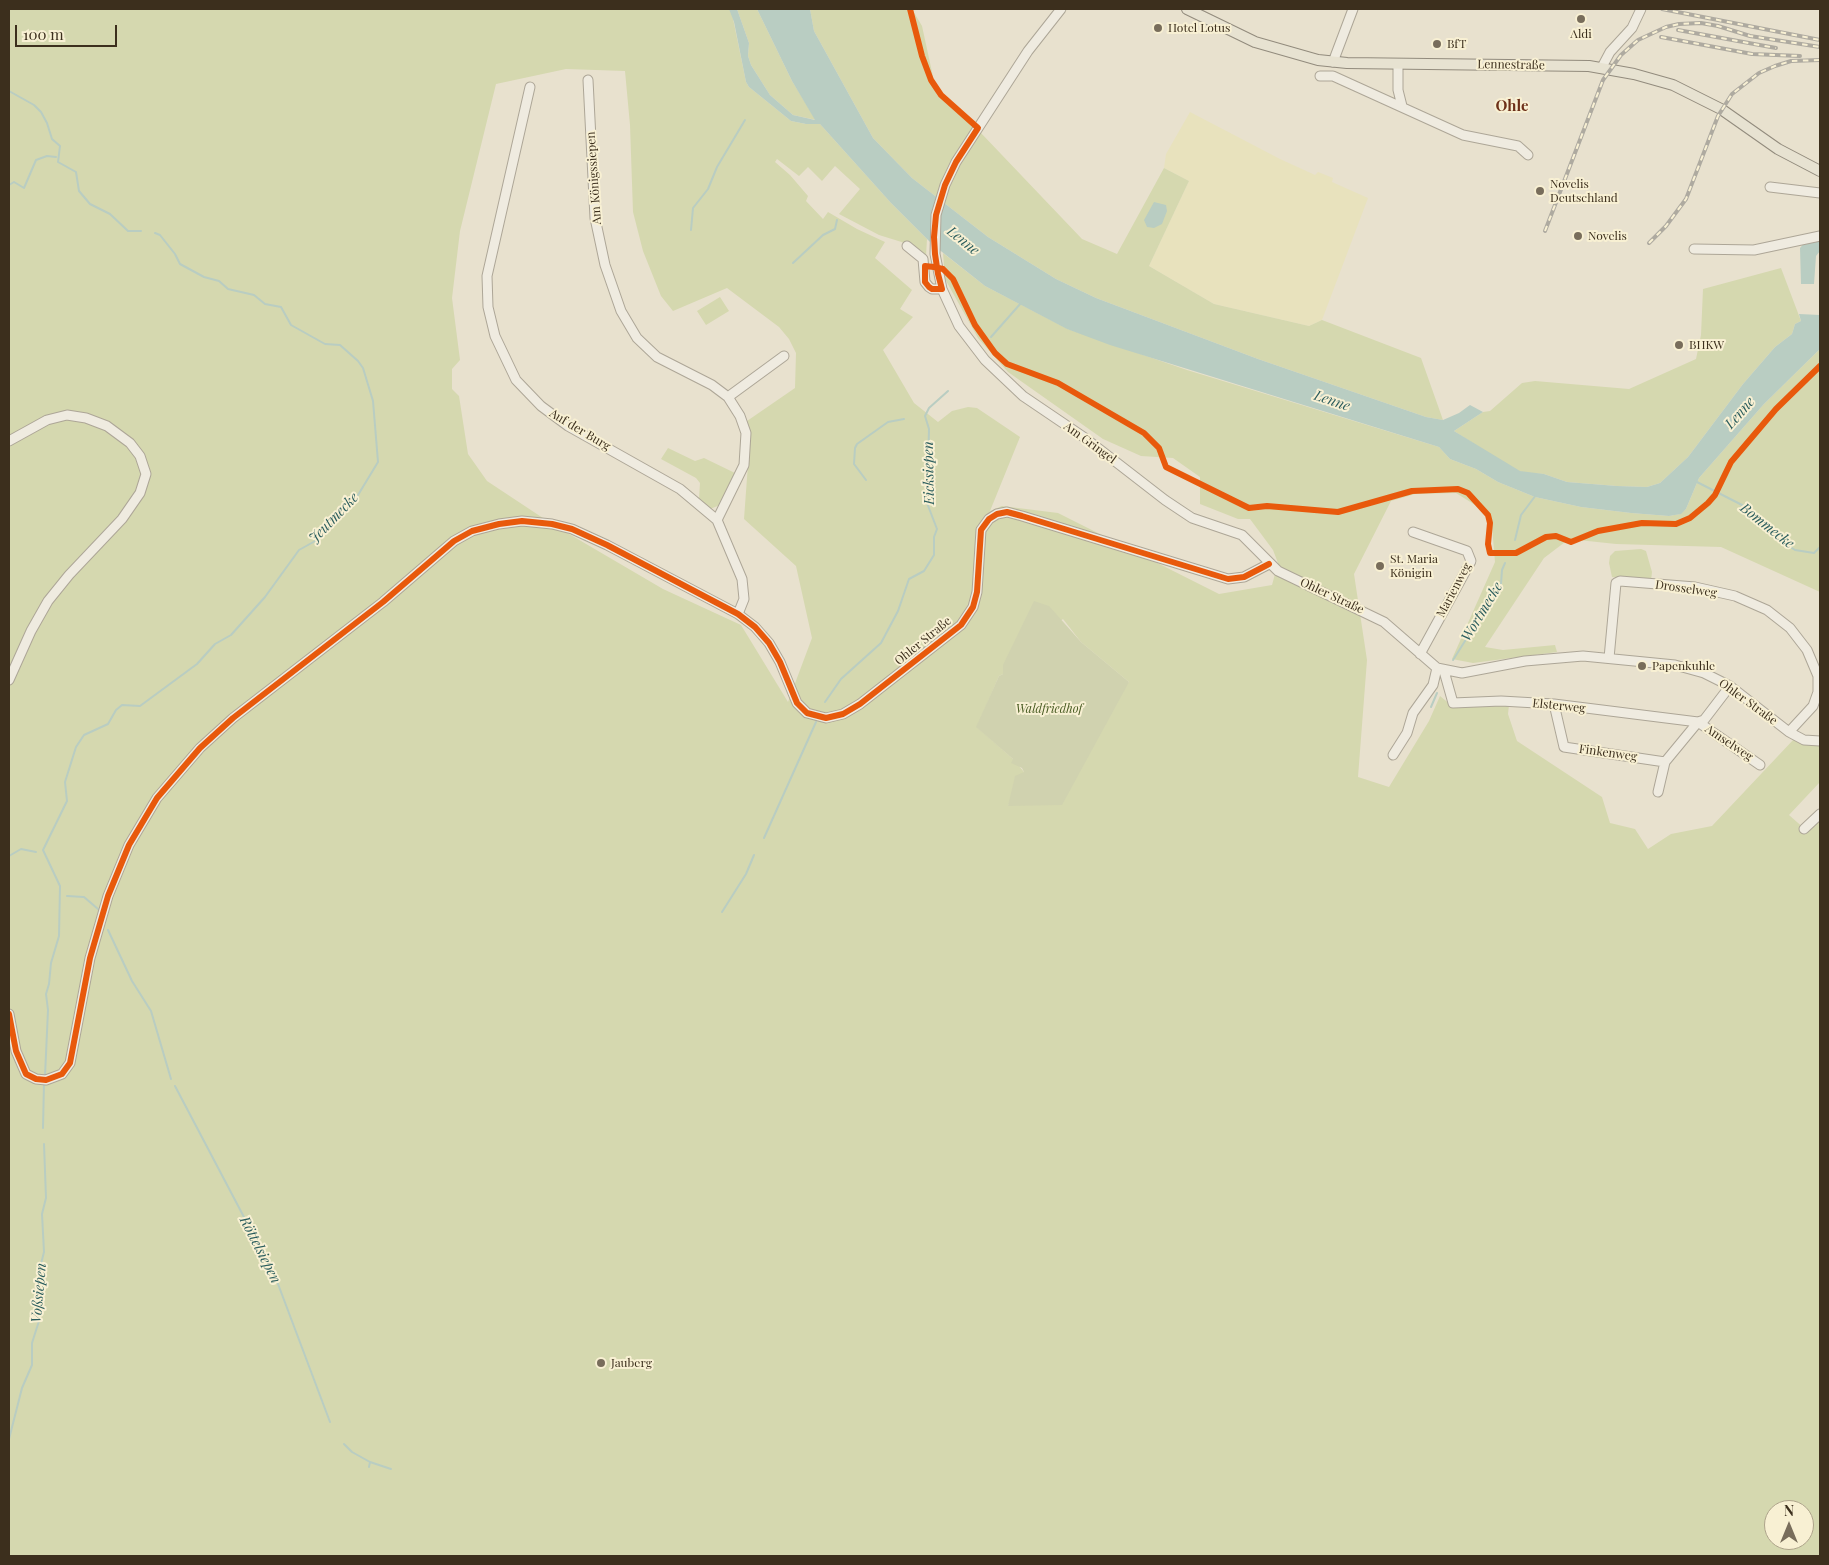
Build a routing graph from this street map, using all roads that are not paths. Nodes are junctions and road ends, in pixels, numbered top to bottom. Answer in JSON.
{"nodes":[{"id":1,"x":1061,"y":9,"type":"edge"},
{"id":2,"x":1187,"y":9,"type":"edge"},
{"id":3,"x":1353,"y":9,"type":"edge"},
{"id":4,"x":1641,"y":9,"type":"edge"},
{"id":5,"x":1333,"y":62,"type":"junction"},
{"id":6,"x":1398,"y":64,"type":"junction"},
{"id":7,"x":1602,"y":67,"type":"junction"},
{"id":8,"x":1320,"y":76,"type":"dead end"},
{"id":9,"x":588,"y":80,"type":"dead end"},
{"id":10,"x":530,"y":87,"type":"dead end"},
{"id":11,"x":1402,"y":106,"type":"junction"},
{"id":12,"x":1528,"y":155,"type":"dead end"},
{"id":13,"x":1820,"y":171,"type":"edge"},
{"id":14,"x":1770,"y":187,"type":"dead end"},
{"id":15,"x":1820,"y":193,"type":"edge"},
{"id":16,"x":1820,"y":236,"type":"edge"},
{"id":17,"x":907,"y":246,"type":"dead end"},
{"id":18,"x":1694,"y":249,"type":"dead end"},
{"id":19,"x":942,"y":289,"type":"junction"},
{"id":20,"x":784,"y":356,"type":"dead end"},
{"id":21,"x":728,"y":397,"type":"junction"},
{"id":22,"x":9,"y":441,"type":"edge"},
{"id":23,"x":717,"y":520,"type":"junction"},
{"id":24,"x":1413,"y":532,"type":"dead end"},
{"id":25,"x":1269,"y":564,"type":"junction"},
{"id":26,"x":738,"y":614,"type":"junction"},
{"id":27,"x":1420,"y":654,"type":"junction"},
{"id":28,"x":1610,"y":658,"type":"junction"},
{"id":29,"x":1440,"y":669,"type":"junction"},
{"id":30,"x":9,"y":680,"type":"edge"},
{"id":31,"x":1730,"y":686,"type":"junction"},
{"id":32,"x":1554,"y":704,"type":"junction"},
{"id":33,"x":1698,"y":722,"type":"junction"},
{"id":34,"x":1789,"y":732,"type":"junction"},
{"id":35,"x":1820,"y":741,"type":"edge"},
{"id":36,"x":1393,"y":755,"type":"dead end"},
{"id":37,"x":1666,"y":762,"type":"junction"},
{"id":38,"x":1760,"y":764,"type":"dead end"},
{"id":39,"x":1658,"y":792,"type":"dead end"},
{"id":40,"x":1820,"y":814,"type":"edge"},
{"id":41,"x":1804,"y":829,"type":"dead end"},
{"id":42,"x":9,"y":1014,"type":"edge"}],
"edges":[{"from":1,"to":19,"type":"street","name":"Am Gringel"},
{"from":2,"to":5,"type":"main road","name":"Lennestraße"},
{"from":3,"to":5,"type":"street"},
{"from":4,"to":7,"type":"street"},
{"from":5,"to":6,"type":"main road","name":"Lennestraße"},
{"from":6,"to":7,"type":"main road","name":"Lennestraße"},
{"from":6,"to":11,"type":"street"},
{"from":7,"to":13,"type":"main road","name":"Lennestraße"},
{"from":8,"to":11,"type":"street"},
{"from":9,"to":21,"type":"street","name":"Am Königssiepen"},
{"from":10,"to":23,"type":"street","name":"Auf der Burg"},
{"from":11,"to":12,"type":"street"},
{"from":14,"to":15,"type":"street"},
{"from":16,"to":18,"type":"street"},
{"from":17,"to":19,"type":"street"},
{"from":19,"to":25,"type":"street","name":"Am Gringel"},
{"from":20,"to":21,"type":"street"},
{"from":21,"to":23,"type":"street","name":"Am Königssiepen"},
{"from":22,"to":30,"type":"street"},
{"from":23,"to":26,"type":"street","name":"Auf der Burg"},
{"from":24,"to":27,"type":"street","name":"Marienweg"},
{"from":25,"to":26,"type":"street","name":"Ohler Straße"},
{"from":25,"to":27,"type":"street","name":"Ohler Straße"},
{"from":26,"to":42,"type":"street","name":"Ohler Straße"},
{"from":27,"to":29,"type":"street","name":"Ohler Straße"},
{"from":28,"to":29,"type":"street","name":"Ohler Straße"},
{"from":28,"to":31,"type":"street","name":"Ohler Straße"},
{"from":28,"to":34,"type":"street","name":"Drosselweg"},
{"from":29,"to":32,"type":"street","name":"Elsterweg"},
{"from":29,"to":36,"type":"street"},
{"from":31,"to":33,"type":"street","name":"Amselweg"},
{"from":31,"to":34,"type":"street","name":"Ohler Straße"},
{"from":32,"to":33,"type":"street","name":"Elsterweg"},
{"from":32,"to":37,"type":"street","name":"Finkenweg"},
{"from":33,"to":37,"type":"street","name":"Amselweg"},
{"from":33,"to":38,"type":"street","name":"Amselweg"},
{"from":34,"to":35,"type":"street","name":"Ohler Straße"},
{"from":37,"to":39,"type":"street","name":"Amselweg"},
{"from":40,"to":41,"type":"street"}]}
